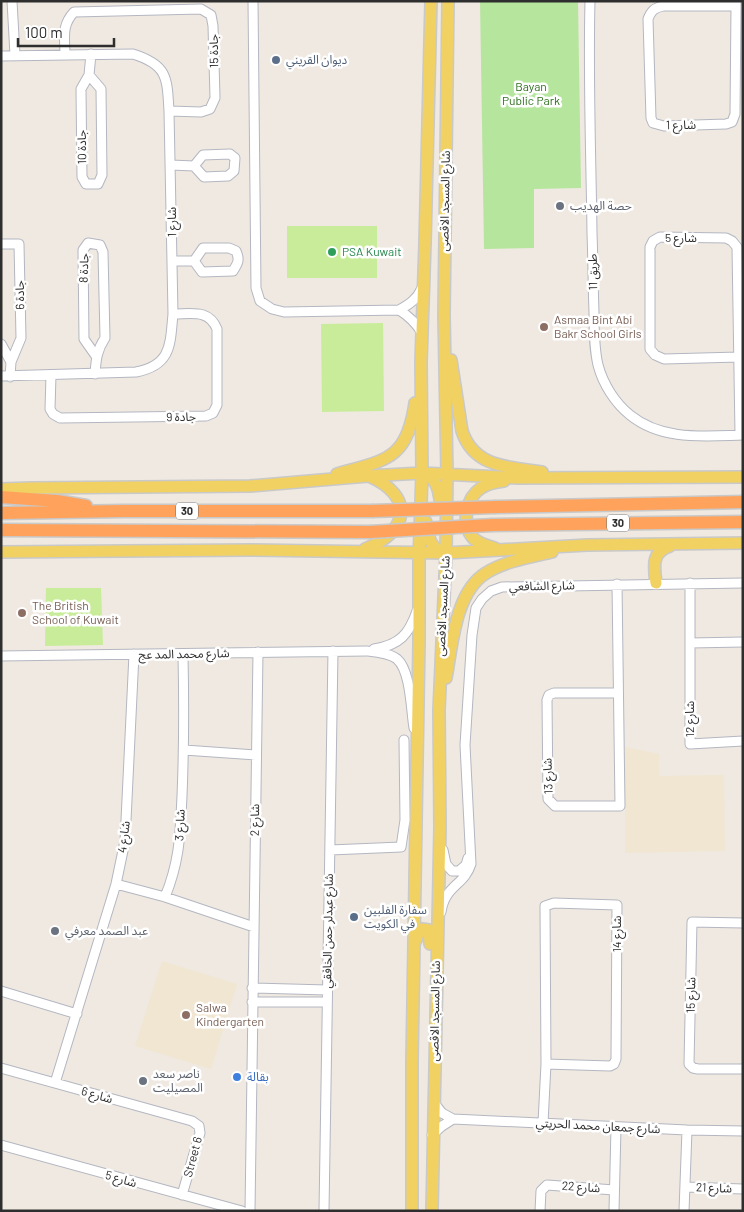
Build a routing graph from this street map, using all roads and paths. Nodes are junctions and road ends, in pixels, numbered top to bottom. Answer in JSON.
{"nodes":[{"id":1,"x":12,"y":1,"type":"edge"},
{"id":2,"x":253,"y":1,"type":"edge"},
{"id":3,"x":431,"y":1,"type":"edge"},
{"id":4,"x":448,"y":1,"type":"edge"},
{"id":5,"x":590,"y":1,"type":"edge"},
{"id":6,"x":736,"y":4,"type":"edge"},
{"id":7,"x":91,"y":54,"type":"junction"},
{"id":8,"x":15,"y":55,"type":"junction"},
{"id":9,"x":65,"y":55,"type":"junction"},
{"id":10,"x":1,"y":56,"type":"edge"},
{"id":11,"x":89,"y":75,"type":"junction"},
{"id":12,"x":169,"y":111,"type":"junction"},
{"id":13,"x":171,"y":165,"type":"junction"},
{"id":14,"x":194,"y":166,"type":"dead end"},
{"id":15,"x":1,"y":244,"type":"edge"},
{"id":16,"x":239,"y":258,"type":"junction"},
{"id":17,"x":256,"y":260,"type":"junction"},
{"id":18,"x":173,"y":261,"type":"junction"},
{"id":19,"x":194,"y":262,"type":"junction"},
{"id":20,"x":424,"y":285,"type":"junction"},
{"id":21,"x":398,"y":310,"type":"junction"},
{"id":22,"x":173,"y":314,"type":"junction"},
{"id":23,"x":444,"y":315,"type":"junction"},
{"id":24,"x":422,"y":333,"type":"junction"},
{"id":25,"x":1,"y":344,"type":"edge"},
{"id":26,"x":96,"y":356,"type":"junction"},
{"id":27,"x":739,"y":357,"type":"junction"},
{"id":28,"x":11,"y":362,"type":"junction"},
{"id":29,"x":421,"y":362,"type":"junction"},
{"id":30,"x":95,"y":374,"type":"junction"},
{"id":31,"x":51,"y":375,"type":"junction"},
{"id":32,"x":6,"y":376,"type":"edge"},
{"id":33,"x":742,"y":435,"type":"edge"},
{"id":34,"x":422,"y":473,"type":"junction"},
{"id":35,"x":447,"y":474,"type":"junction"},
{"id":36,"x":368,"y":476,"type":"junction"},
{"id":37,"x":576,"y":477,"type":"junction"},
{"id":38,"x":743,"y":477,"type":"edge"},
{"id":39,"x":518,"y":478,"type":"junction"},
{"id":40,"x":307,"y":482,"type":"junction"},
{"id":41,"x":1,"y":489,"type":"edge"},
{"id":42,"x":421,"y":491,"type":"junction"},
{"id":43,"x":743,"y":496,"type":"edge"},
{"id":44,"x":1,"y":497,"type":"edge"},
{"id":45,"x":743,"y":502,"type":"edge"},
{"id":46,"x":695,"y":503,"type":"junction"},
{"id":47,"x":123,"y":511,"type":"junction"},
{"id":48,"x":1,"y":513,"type":"edge"},
{"id":49,"x":743,"y":522,"type":"edge"},
{"id":50,"x":695,"y":523,"type":"junction"},
{"id":51,"x":743,"y":528,"type":"edge"},
{"id":52,"x":1,"y":530,"type":"edge"},
{"id":53,"x":38,"y":530,"type":"junction"},
{"id":54,"x":446,"y":535,"type":"junction"},
{"id":55,"x":1,"y":537,"type":"edge"},
{"id":56,"x":743,"y":543,"type":"edge"},
{"id":57,"x":674,"y":544,"type":"junction"},
{"id":58,"x":586,"y":545,"type":"junction"},
{"id":59,"x":500,"y":549,"type":"junction"},
{"id":60,"x":1,"y":552,"type":"edge"},
{"id":61,"x":358,"y":552,"type":"junction"},
{"id":62,"x":419,"y":553,"type":"junction"},
{"id":63,"x":446,"y":553,"type":"junction"},
{"id":64,"x":690,"y":583,"type":"junction"},
{"id":65,"x":743,"y":583,"type":"edge"},
{"id":66,"x":617,"y":584,"type":"junction"},
{"id":67,"x":656,"y":584,"type":"junction"},
{"id":68,"x":418,"y":606,"type":"junction"},
{"id":69,"x":743,"y":642,"type":"edge"},
{"id":70,"x":690,"y":643,"type":"junction"},
{"id":71,"x":333,"y":651,"type":"junction"},
{"id":72,"x":367,"y":651,"type":"junction"},
{"id":73,"x":258,"y":652,"type":"junction"},
{"id":74,"x":134,"y":654,"type":"junction"},
{"id":75,"x":183,"y":654,"type":"junction"},
{"id":76,"x":1,"y":656,"type":"edge"},
{"id":77,"x":618,"y":693,"type":"junction"},
{"id":78,"x":439,"y":710,"type":"junction"},
{"id":79,"x":404,"y":740,"type":"dead end"},
{"id":80,"x":417,"y":740,"type":"junction"},
{"id":81,"x":743,"y":741,"type":"edge"},
{"id":82,"x":184,"y":750,"type":"junction"},
{"id":83,"x":256,"y":755,"type":"junction"},
{"id":84,"x":410,"y":818,"type":"junction"},
{"id":85,"x":440,"y":827,"type":"junction"},
{"id":86,"x":330,"y":850,"type":"junction"},
{"id":87,"x":469,"y":853,"type":"junction"},
{"id":88,"x":116,"y":884,"type":"junction"},
{"id":89,"x":165,"y":897,"type":"junction"},
{"id":90,"x":743,"y":923,"type":"edge"},
{"id":91,"x":254,"y":927,"type":"junction"},
{"id":92,"x":414,"y":945,"type":"junction"},
{"id":93,"x":436,"y":955,"type":"junction"},
{"id":94,"x":252,"y":988,"type":"junction"},
{"id":95,"x":328,"y":990,"type":"junction"},
{"id":96,"x":1,"y":991,"type":"edge"},
{"id":97,"x":252,"y":1002,"type":"junction"},
{"id":98,"x":327,"y":1002,"type":"junction"},
{"id":99,"x":435,"y":1010,"type":"junction"},
{"id":100,"x":77,"y":1014,"type":"junction"},
{"id":101,"x":546,"y":1064,"type":"junction"},
{"id":102,"x":1,"y":1068,"type":"edge"},
{"id":103,"x":743,"y":1069,"type":"edge"},
{"id":104,"x":56,"y":1083,"type":"junction"},
{"id":105,"x":434,"y":1103,"type":"junction"},
{"id":106,"x":453,"y":1119,"type":"junction"},
{"id":107,"x":192,"y":1121,"type":"joint"},
{"id":108,"x":542,"y":1123,"type":"junction"},
{"id":109,"x":616,"y":1127,"type":"junction"},
{"id":110,"x":687,"y":1130,"type":"junction"},
{"id":111,"x":743,"y":1131,"type":"edge"},
{"id":112,"x":432,"y":1135,"type":"junction"},
{"id":113,"x":1,"y":1145,"type":"edge"},
{"id":114,"x":685,"y":1187,"type":"junction"},
{"id":115,"x":743,"y":1189,"type":"edge"},
{"id":116,"x":614,"y":1190,"type":"junction"},
{"id":117,"x":182,"y":1195,"type":"junction"},
{"id":118,"x":242,"y":1211,"type":"edge"},
{"id":119,"x":250,"y":1211,"type":"edge"},
{"id":120,"x":324,"y":1211,"type":"edge"},
{"id":121,"x":412,"y":1211,"type":"edge"},
{"id":122,"x":432,"y":1211,"type":"edge"},
{"id":123,"x":540,"y":1211,"type":"edge"},
{"id":124,"x":614,"y":1211,"type":"edge"},
{"id":125,"x":684,"y":1211,"type":"edge"}],
"edges":[{"from":1,"to":8,"type":"street"},
{"from":2,"to":17,"type":"street"},
{"from":3,"to":20,"type":"main road","name":"شارع المسجد الاقصى"},
{"from":4,"to":23,"type":"main road","name":"شارع المسجد الاقصى"},
{"from":5,"to":33,"type":"street","name":"طريق 11"},
{"from":6,"to":6,"type":"street","name":"شارع 1"},
{"from":7,"to":9,"type":"street","name":"شارع 1"},
{"from":7,"to":11,"type":"street","name":"جادة 10"},
{"from":7,"to":12,"type":"street","name":"شارع 1"},
{"from":8,"to":9,"type":"street","name":"شارع 1"},
{"from":8,"to":10,"type":"street","name":"شارع 1"},
{"from":9,"to":12,"type":"street","name":"جادة 15"},
{"from":11,"to":11,"type":"street","name":"جادة 10"},
{"from":12,"to":13,"type":"street","name":"شارع 1"},
{"from":13,"to":14,"type":"street"},
{"from":13,"to":18,"type":"street","name":"شارع 1"},
{"from":15,"to":28,"type":"street","name":"جادة 6"},
{"from":16,"to":17,"type":"street"},
{"from":16,"to":19,"type":"street"},
{"from":16,"to":19,"type":"street"},
{"from":17,"to":21,"type":"street"},
{"from":18,"to":19,"type":"street"},
{"from":18,"to":22,"type":"street","name":"شارع 1"},
{"from":20,"to":21,"type":"street"},
{"from":20,"to":24,"type":"main road","name":"شارع المسجد الاقصى"},
{"from":21,"to":24,"type":"street"},
{"from":22,"to":30,"type":"street","name":"شارع 1"},
{"from":22,"to":31,"type":"street","name":"جادة 9"},
{"from":23,"to":35,"type":"main road","name":"شارع المسجد الاقصى"},
{"from":23,"to":37,"type":"main road"},
{"from":24,"to":29,"type":"main road","name":"شارع المسجد الاقصى"},
{"from":25,"to":28,"type":"street"},
{"from":26,"to":26,"type":"street","name":"جادة 8"},
{"from":26,"to":30,"type":"street","name":"جادة 8"},
{"from":27,"to":27,"type":"street","name":"شارع 5"},
{"from":27,"to":33,"type":"street","name":"شارع 5"},
{"from":28,"to":32,"type":"street","name":"جادة 6"},
{"from":29,"to":34,"type":"main road","name":"شارع المسجد الاقصى"},
{"from":29,"to":40,"type":"main road"},
{"from":30,"to":31,"type":"street","name":"شارع 1"},
{"from":31,"to":32,"type":"street","name":"شارع 1"},
{"from":34,"to":35,"type":"main road"},
{"from":34,"to":36,"type":"main road"},
{"from":34,"to":42,"type":"main road","name":"شارع المسجد الاقصى"},
{"from":34,"to":54,"type":"main road"},
{"from":35,"to":39,"type":"main road"},
{"from":35,"to":54,"type":"main road","name":"شارع المسجد الاقصى"},
{"from":36,"to":40,"type":"main road"},
{"from":36,"to":61,"type":"main road"},
{"from":37,"to":38,"type":"main road"},
{"from":37,"to":39,"type":"main road"},
{"from":39,"to":59,"type":"main road"},
{"from":40,"to":41,"type":"main road"},
{"from":42,"to":62,"type":"main road","name":"شارع المسجد الاقصى"},
{"from":42,"to":63,"type":"main road"},
{"from":43,"to":46,"type":"highway"},
{"from":44,"to":47,"type":"highway"},
{"from":45,"to":46,"type":"highway","number":"30"},
{"from":46,"to":47,"type":"highway","number":"30","bridge":true},
{"from":47,"to":48,"type":"highway","number":"30"},
{"from":49,"to":50,"type":"highway","number":"30"},
{"from":50,"to":51,"type":"highway"},
{"from":50,"to":53,"type":"highway","number":"30","bridge":true},
{"from":52,"to":53,"type":"highway","number":"30"},
{"from":53,"to":55,"type":"highway"},
{"from":54,"to":63,"type":"main road","name":"شارع المسجد الاقصى"},
{"from":56,"to":57,"type":"main road"},
{"from":57,"to":58,"type":"main road"},
{"from":57,"to":67,"type":"main road"},
{"from":58,"to":59,"type":"main road"},
{"from":58,"to":78,"type":"main road"},
{"from":59,"to":63,"type":"main road"},
{"from":60,"to":61,"type":"main road"},
{"from":61,"to":62,"type":"main road"},
{"from":62,"to":63,"type":"main road"},
{"from":62,"to":68,"type":"main road","name":"شارع المسجد الاقصى"},
{"from":63,"to":78,"type":"main road","name":"شارع المسجد الاقصى"},
{"from":64,"to":65,"type":"street","name":"شارع الشافعي"},
{"from":64,"to":67,"type":"street","name":"شارع الشافعي"},
{"from":64,"to":70,"type":"street","name":"شارع 12"},
{"from":66,"to":67,"type":"street","name":"شارع الشافعي"},
{"from":66,"to":77,"type":"street","name":"شارع 13"},
{"from":66,"to":87,"type":"street","name":"شارع الشافعي"},
{"from":68,"to":72,"type":"street","name":"شارع محمد المد عج"},
{"from":68,"to":80,"type":"main road","name":"شارع المسجد الاقصى"},
{"from":69,"to":70,"type":"street"},
{"from":70,"to":81,"type":"street","name":"شارع 12"},
{"from":71,"to":72,"type":"street","name":"شارع محمد المد عج"},
{"from":71,"to":73,"type":"street","name":"شارع محمد المد عج"},
{"from":71,"to":86,"type":"street","name":"شارع عبدلر حمن الخافقي"},
{"from":72,"to":80,"type":"street","name":"شارع محمد المد عج"},
{"from":73,"to":75,"type":"street","name":"شارع محمد المد عج"},
{"from":73,"to":83,"type":"street","name":"شارع 2"},
{"from":74,"to":75,"type":"street","name":"شارع محمد المد عج"},
{"from":74,"to":76,"type":"street","name":"شارع محمد المد عج"},
{"from":74,"to":88,"type":"street","name":"شارع 4"},
{"from":75,"to":82,"type":"street","name":"شارع 3"},
{"from":77,"to":77,"type":"street","name":"شارع 13"},
{"from":78,"to":85,"type":"main road","name":"شارع المسجد الاقصى"},
{"from":79,"to":84,"type":"street"},
{"from":80,"to":84,"type":"main road","name":"شارع المسجد الاقصى"},
{"from":82,"to":83,"type":"street"},
{"from":82,"to":89,"type":"street","name":"شارع 3"},
{"from":83,"to":91,"type":"street","name":"شارع 2"},
{"from":84,"to":86,"type":"street"},
{"from":84,"to":92,"type":"main road","name":"شارع المسجد الاقصى"},
{"from":85,"to":87,"type":"street"},
{"from":85,"to":93,"type":"main road","name":"شارع المسجد الاقصى"},
{"from":86,"to":95,"type":"street","name":"شارع عبدلر حمن الخافقي"},
{"from":87,"to":93,"type":"street","name":"شارع الشافعي"},
{"from":88,"to":89,"type":"street"},
{"from":88,"to":100,"type":"street","name":"شارع 4"},
{"from":89,"to":91,"type":"street"},
{"from":90,"to":103,"type":"street","name":"شارع 15"},
{"from":91,"to":94,"type":"street","name":"شارع 2"},
{"from":92,"to":99,"type":"main road"},
{"from":92,"to":121,"type":"main road","name":"شارع المسجد الاقصى"},
{"from":93,"to":99,"type":"main road","name":"شارع المسجد الاقصى"},
{"from":94,"to":95,"type":"street"},
{"from":94,"to":97,"type":"street","name":"شارع 2"},
{"from":95,"to":98,"type":"street","name":"شارع عبدلر حمن الخافقي"},
{"from":96,"to":100,"type":"street"},
{"from":97,"to":98,"type":"street"},
{"from":97,"to":119,"type":"street","name":"شارع 2"},
{"from":98,"to":120,"type":"street","name":"شارع عبدلر حمن الخافقي"},
{"from":99,"to":105,"type":"main road","name":"شارع المسجد الاقصى"},
{"from":100,"to":104,"type":"street","name":"شارع 4"},
{"from":101,"to":101,"type":"street","name":"شارع 14"},
{"from":101,"to":108,"type":"street","name":"شارع 14"},
{"from":102,"to":104,"type":"street","name":"شارع 6"},
{"from":104,"to":107,"type":"street","name":"شارع 6"},
{"from":105,"to":106,"type":"street"},
{"from":105,"to":112,"type":"main road","name":"شارع المسجد الاقصى"},
{"from":106,"to":108,"type":"street","name":"شارع جمعان محمد الحريتي"},
{"from":106,"to":112,"type":"street"},
{"from":107,"to":117,"type":"street","name":"Street 6"},
{"from":108,"to":109,"type":"street","name":"شارع جمعان محمد الحريتي"},
{"from":109,"to":110,"type":"street","name":"شارع جمعان محمد الحريتي"},
{"from":109,"to":116,"type":"street","name":"شارع 22"},
{"from":110,"to":111,"type":"street","name":"شارع جمعان محمد الحريتي"},
{"from":110,"to":114,"type":"street","name":"شارع 21"},
{"from":112,"to":122,"type":"main road","name":"شارع المسجد الاقصى"},
{"from":113,"to":117,"type":"street","name":"شارع 5"},
{"from":114,"to":115,"type":"street","name":"شارع 21"},
{"from":114,"to":125,"type":"street","name":"شارع 21"},
{"from":116,"to":123,"type":"street","name":"شارع 22"},
{"from":116,"to":124,"type":"street","name":"شارع 22"},
{"from":117,"to":118,"type":"street","name":"شارع 5"}]}
